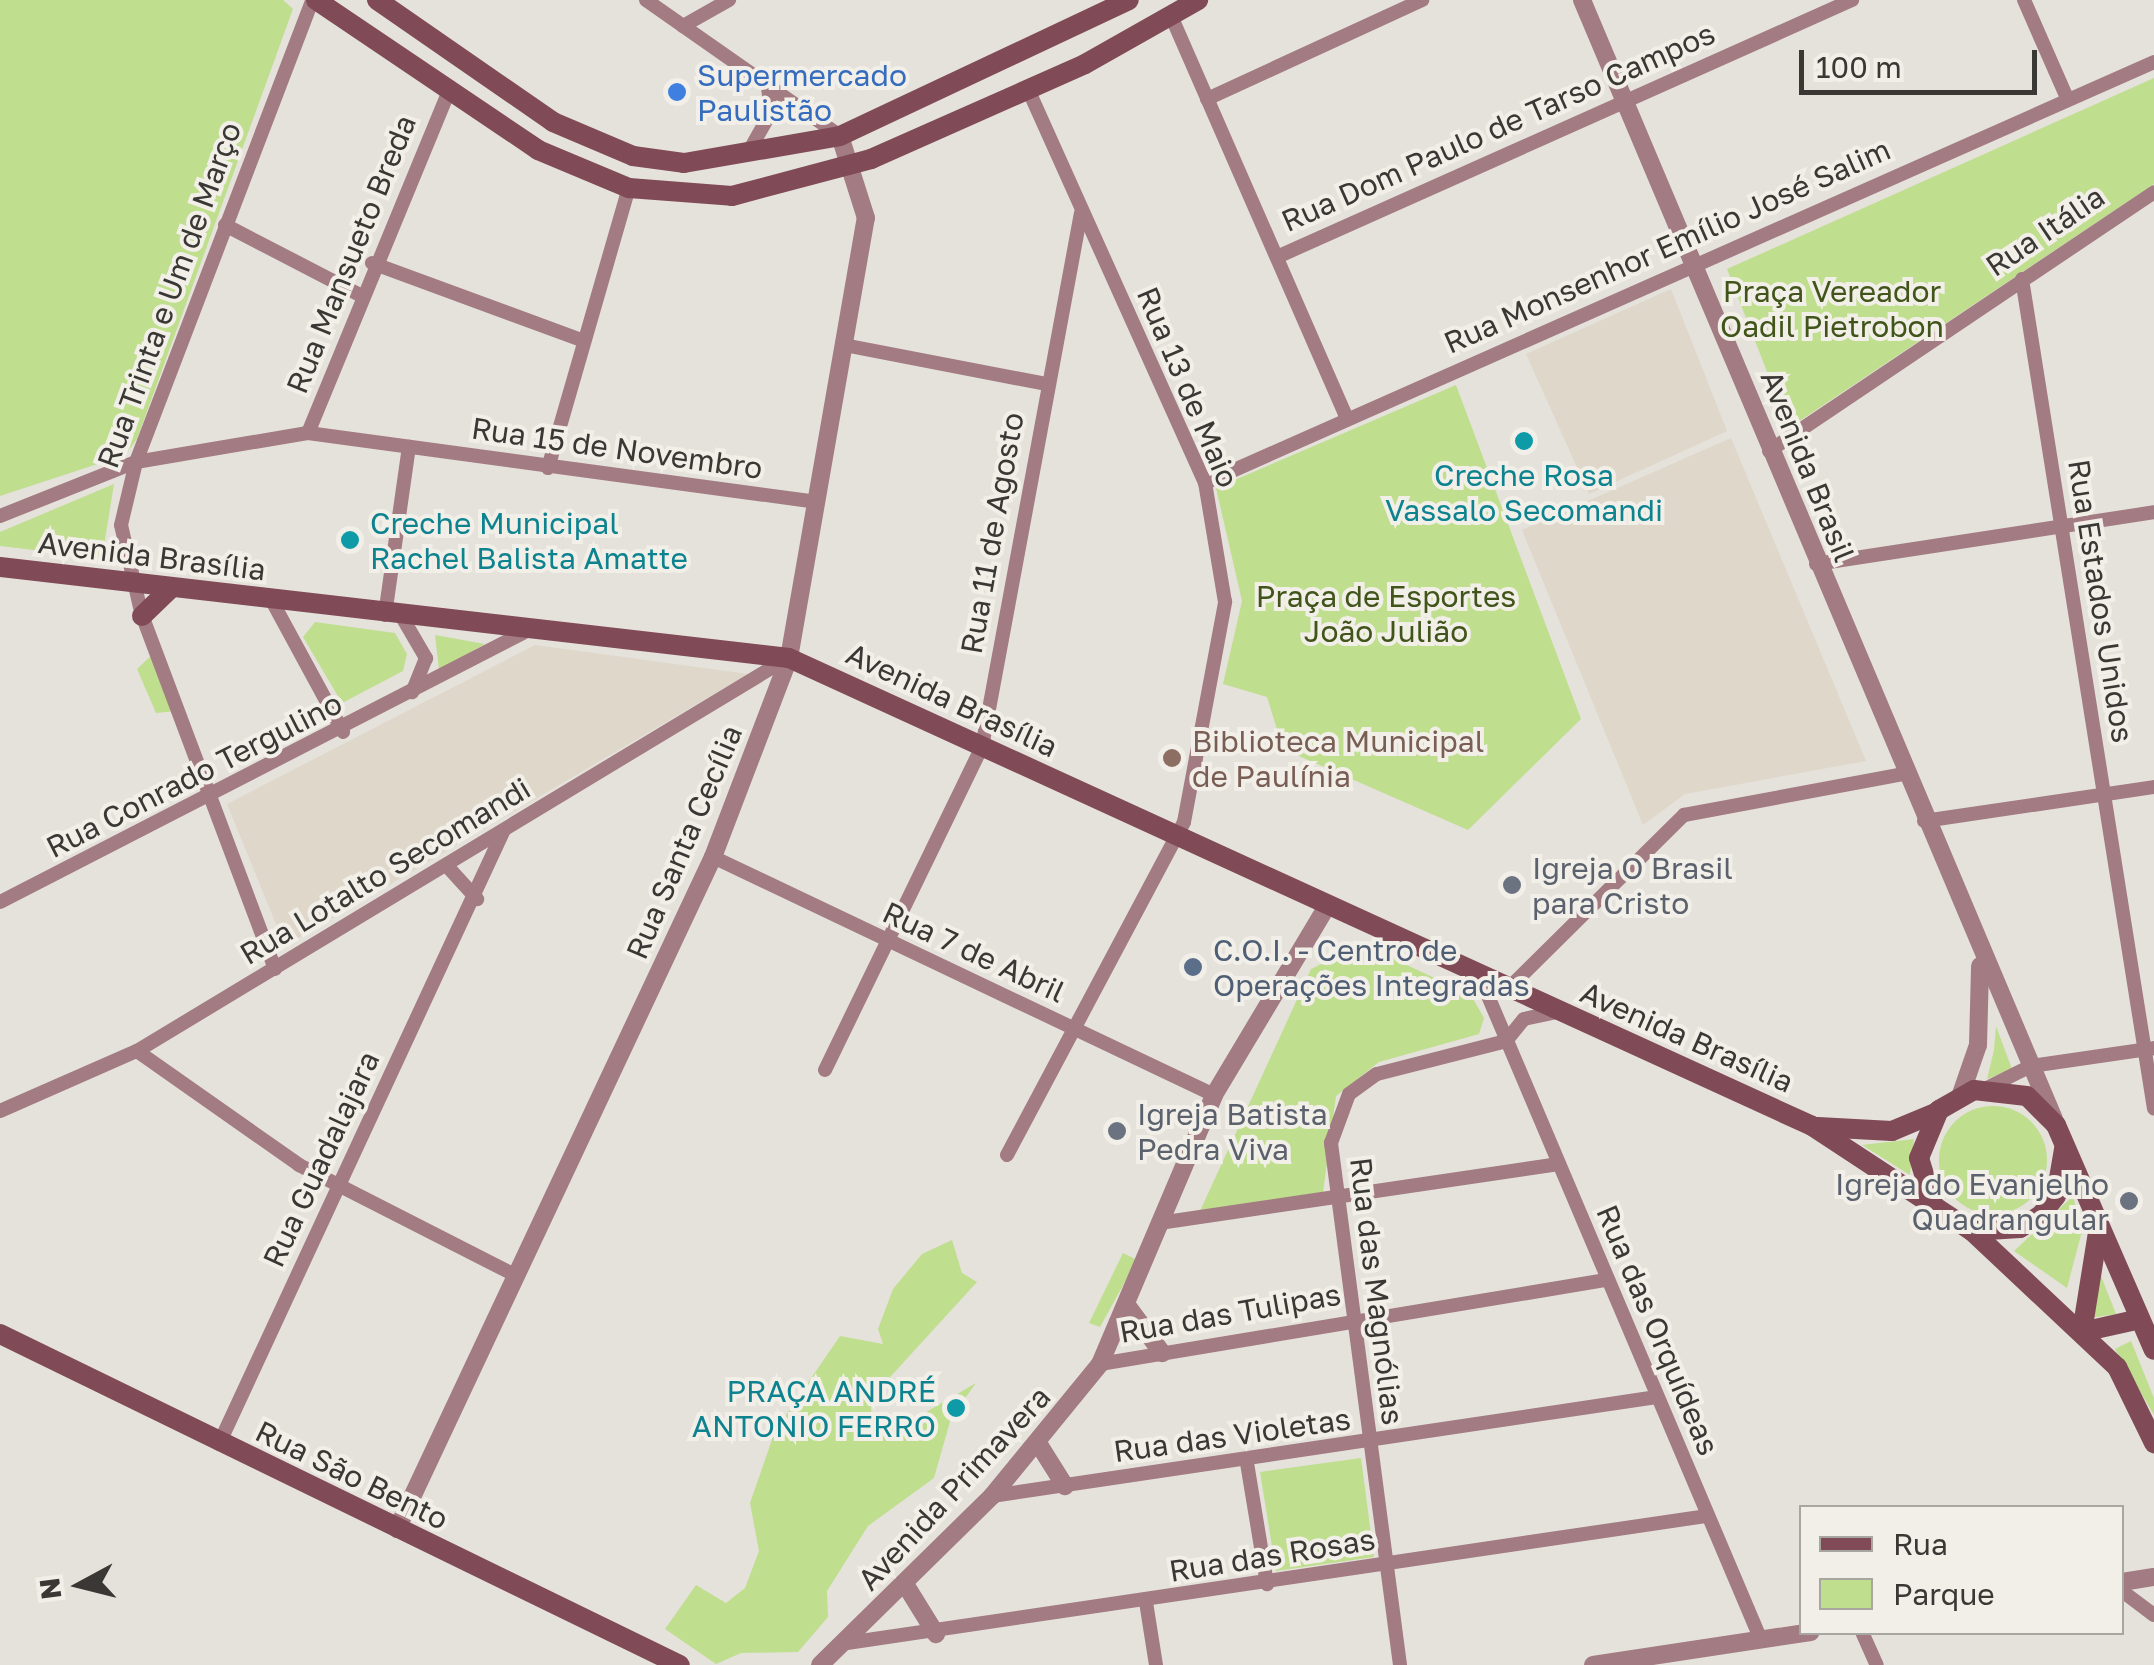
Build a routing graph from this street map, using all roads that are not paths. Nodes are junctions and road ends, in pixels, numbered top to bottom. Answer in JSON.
{"nodes":[{"id":1,"x":314,"y":0,"type":"edge"},
{"id":2,"x":646,"y":0,"type":"edge"},
{"id":3,"x":730,"y":0,"type":"edge"},
{"id":4,"x":1128,"y":0,"type":"edge"},
{"id":5,"x":1198,"y":0,"type":"edge"},
{"id":6,"x":1422,"y":0,"type":"edge"},
{"id":7,"x":1582,"y":0,"type":"edge"},
{"id":8,"x":1852,"y":0,"type":"edge"},
{"id":9,"x":2024,"y":0,"type":"edge"},
{"id":10,"x":380,"y":2,"type":"edge"},
{"id":11,"x":1172,"y":18,"type":"junction"},
{"id":12,"x":1096,"y":19,"type":"junction"},
{"id":13,"x":683,"y":26,"type":"junction"},
{"id":14,"x":1076,"y":29,"type":"junction"},
{"id":15,"x":360,"y":31,"type":"junction"},
{"id":16,"x":422,"y":33,"type":"junction"},
{"id":17,"x":1120,"y":46,"type":"junction"},
{"id":18,"x":2154,"y":62,"type":"edge"},
{"id":19,"x":405,"y":64,"type":"junction"},
{"id":20,"x":1084,"y":64,"type":"junction"},
{"id":21,"x":768,"y":86,"type":"junction"},
{"id":22,"x":1028,"y":90,"type":"junction"},
{"id":23,"x":447,"y":96,"type":"junction"},
{"id":24,"x":1624,"y":98,"type":"junction"},
{"id":25,"x":1207,"y":99,"type":"junction"},
{"id":26,"x":2068,"y":100,"type":"junction"},
{"id":27,"x":554,"y":122,"type":"junction"},
{"id":28,"x":840,"y":136,"type":"junction"},
{"id":29,"x":538,"y":150,"type":"junction"},
{"id":30,"x":738,"y":161,"type":"junction"},
{"id":31,"x":856,"y":166,"type":"junction"},
{"id":32,"x":629,"y":188,"type":"junction"},
{"id":33,"x":2154,"y":192,"type":"edge"},
{"id":34,"x":1081,"y":213,"type":"junction"},
{"id":35,"x":224,"y":225,"type":"junction"},
{"id":36,"x":1276,"y":258,"type":"junction"},
{"id":37,"x":1692,"y":262,"type":"junction"},
{"id":38,"x":372,"y":264,"type":"junction"},
{"id":39,"x":2022,"y":279,"type":"junction"},
{"id":40,"x":360,"y":296,"type":"junction"},
{"id":41,"x":584,"y":341,"type":"junction"},
{"id":42,"x":844,"y":345,"type":"junction"},
{"id":43,"x":1047,"y":384,"type":"junction"},
{"id":44,"x":1347,"y":419,"type":"junction"},
{"id":45,"x":308,"y":433,"type":"junction"},
{"id":46,"x":410,"y":447,"type":"junction"},
{"id":47,"x":1769,"y":451,"type":"junction"},
{"id":48,"x":136,"y":462,"type":"junction"},
{"id":49,"x":548,"y":468,"type":"junction"},
{"id":50,"x":1204,"y":483,"type":"junction"},
{"id":51,"x":818,"y":502,"type":"junction"},
{"id":52,"x":2154,"y":512,"type":"edge"},
{"id":53,"x":0,"y":516,"type":"edge"},
{"id":54,"x":2062,"y":526,"type":"junction"},
{"id":55,"x":1816,"y":564,"type":"junction"},
{"id":56,"x":0,"y":567,"type":"edge"},
{"id":57,"x":130,"y":583,"type":"junction"},
{"id":58,"x":172,"y":588,"type":"junction"},
{"id":59,"x":272,"y":602,"type":"junction"},
{"id":60,"x":142,"y":616,"type":"junction"},
{"id":61,"x":394,"y":616,"type":"junction"},
{"id":62,"x":523,"y":633,"type":"junction"},
{"id":63,"x":789,"y":658,"type":"junction"},
{"id":64,"x":412,"y":693,"type":"junction"},
{"id":65,"x":343,"y":732,"type":"junction"},
{"id":66,"x":982,"y":746,"type":"junction"},
{"id":67,"x":1904,"y":774,"type":"junction"},
{"id":68,"x":2154,"y":788,"type":"edge"},
{"id":69,"x":2104,"y":795,"type":"junction"},
{"id":70,"x":210,"y":798,"type":"junction"},
{"id":71,"x":1924,"y":821,"type":"junction"},
{"id":72,"x":503,"y":832,"type":"junction"},
{"id":73,"x":1174,"y":839,"type":"junction"},
{"id":74,"x":713,"y":858,"type":"junction"},
{"id":75,"x":447,"y":866,"type":"junction"},
{"id":76,"x":477,"y":899,"type":"junction"},
{"id":77,"x":0,"y":902,"type":"edge"},
{"id":78,"x":1326,"y":908,"type":"junction"},
{"id":79,"x":885,"y":942,"type":"junction"},
{"id":80,"x":1980,"y":956,"type":"junction"},
{"id":81,"x":275,"y":969,"type":"junction"},
{"id":82,"x":1480,"y":977,"type":"junction"},
{"id":83,"x":1507,"y":990,"type":"junction"},
{"id":84,"x":1557,"y":1012,"type":"junction"},
{"id":85,"x":1072,"y":1028,"type":"junction"},
{"id":86,"x":1506,"y":1041,"type":"junction"},
{"id":87,"x":2149,"y":1048,"type":"edge"},
{"id":88,"x":137,"y":1052,"type":"junction"},
{"id":89,"x":2031,"y":1066,"type":"junction"},
{"id":90,"x":825,"y":1070,"type":"dead end"},
{"id":91,"x":1987,"y":1088,"type":"junction"},
{"id":92,"x":1961,"y":1094,"type":"junction"},
{"id":93,"x":1214,"y":1095,"type":"junction"},
{"id":94,"x":2154,"y":1109,"type":"edge"},
{"id":95,"x":1939,"y":1110,"type":"junction"},
{"id":96,"x":0,"y":1111,"type":"edge"},
{"id":97,"x":2056,"y":1125,"type":"junction"},
{"id":98,"x":1812,"y":1126,"type":"junction"},
{"id":99,"x":2064,"y":1149,"type":"junction"},
{"id":100,"x":1007,"y":1155,"type":"dead end"},
{"id":101,"x":1558,"y":1164,"type":"junction"},
{"id":102,"x":337,"y":1186,"type":"junction"},
{"id":103,"x":1333,"y":1202,"type":"junction"},
{"id":104,"x":1936,"y":1206,"type":"junction"},
{"id":105,"x":1166,"y":1222,"type":"junction"},
{"id":106,"x":2100,"y":1224,"type":"junction"},
{"id":107,"x":1972,"y":1231,"type":"junction"},
{"id":108,"x":515,"y":1275,"type":"junction"},
{"id":109,"x":1606,"y":1280,"type":"junction"},
{"id":110,"x":1129,"y":1308,"type":"junction"},
{"id":111,"x":2147,"y":1318,"type":"edge"},
{"id":112,"x":1350,"y":1319,"type":"junction"},
{"id":113,"x":2082,"y":1332,"type":"junction"},
{"id":114,"x":0,"y":1334,"type":"edge"},
{"id":115,"x":2154,"y":1350,"type":"edge"},
{"id":116,"x":1162,"y":1353,"type":"junction"},
{"id":117,"x":1100,"y":1364,"type":"junction"},
{"id":118,"x":1656,"y":1397,"type":"junction"},
{"id":119,"x":2154,"y":1443,"type":"edge"},
{"id":120,"x":219,"y":1444,"type":"junction"},
{"id":121,"x":1038,"y":1444,"type":"junction"},
{"id":122,"x":1369,"y":1444,"type":"junction"},
{"id":123,"x":1247,"y":1462,"type":"junction"},
{"id":124,"x":1065,"y":1486,"type":"junction"},
{"id":125,"x":992,"y":1496,"type":"junction"},
{"id":126,"x":1706,"y":1516,"type":"junction"},
{"id":127,"x":397,"y":1529,"type":"junction"},
{"id":128,"x":1386,"y":1566,"type":"junction"},
{"id":129,"x":2154,"y":1577,"type":"edge"},
{"id":130,"x":2124,"y":1582,"type":"edge"},
{"id":131,"x":905,"y":1584,"type":"junction"},
{"id":132,"x":1267,"y":1584,"type":"junction"},
{"id":133,"x":2124,"y":1592,"type":"edge"},
{"id":134,"x":1146,"y":1602,"type":"junction"},
{"id":135,"x":2154,"y":1615,"type":"edge"},
{"id":136,"x":936,"y":1634,"type":"junction"},
{"id":137,"x":1799,"y":1634,"type":"edge"},
{"id":138,"x":1863,"y":1635,"type":"edge"},
{"id":139,"x":1760,"y":1640,"type":"junction"},
{"id":140,"x":846,"y":1642,"type":"junction"},
{"id":141,"x":680,"y":1665,"type":"edge"},
{"id":142,"x":820,"y":1665,"type":"edge"},
{"id":143,"x":1156,"y":1665,"type":"edge"},
{"id":144,"x":1400,"y":1665,"type":"edge"},
{"id":145,"x":1593,"y":1665,"type":"edge"},
{"id":146,"x":1877,"y":1665,"type":"edge"}],
"edges":[{"from":1,"to":15,"type":"main road"},
{"from":1,"to":35,"type":"street","name":"Rua Trinta e Um de Março"},
{"from":2,"to":13,"type":"street"},
{"from":3,"to":13,"type":"street"},
{"from":4,"to":12,"type":"main road"},
{"from":5,"to":11,"type":"main road"},
{"from":6,"to":25,"type":"street"},
{"from":7,"to":24,"type":"street","name":"Avenida Brasil"},
{"from":8,"to":24,"type":"street","name":"Rua Dom Paulo de Tarso Campos"},
{"from":9,"to":26,"type":"street"},
{"from":10,"to":15,"type":"main road"},
{"from":10,"to":16,"type":"main road"},
{"from":11,"to":17,"type":"main road"},
{"from":11,"to":25,"type":"street"},
{"from":12,"to":14,"type":"main road"},
{"from":12,"to":17,"type":"main road"},
{"from":13,"to":21,"type":"street"},
{"from":14,"to":20,"type":"main road"},
{"from":14,"to":28,"type":"main road"},
{"from":15,"to":19,"type":"main road"},
{"from":16,"to":19,"type":"main road"},
{"from":16,"to":27,"type":"main road"},
{"from":17,"to":20,"type":"main road"},
{"from":18,"to":26,"type":"street","name":"Rua Monsenhor Emílio José Salim"},
{"from":19,"to":23,"type":"main road"},
{"from":20,"to":22,"type":"main road"},
{"from":21,"to":28,"type":"street"},
{"from":21,"to":30,"type":"street"},
{"from":22,"to":31,"type":"main road"},
{"from":22,"to":34,"type":"street","name":"Rua 13 de Maio"},
{"from":23,"to":29,"type":"main road"},
{"from":23,"to":38,"type":"street","name":"Rua Mansueto Breda"},
{"from":24,"to":36,"type":"street","name":"Rua Dom Paulo de Tarso Campos"},
{"from":24,"to":37,"type":"street","name":"Avenida Brasil"},
{"from":25,"to":36,"type":"street"},
{"from":26,"to":37,"type":"street","name":"Rua Monsenhor Emílio José Salim"},
{"from":27,"to":29,"type":"main road"},
{"from":27,"to":30,"type":"main road"},
{"from":28,"to":30,"type":"main road"},
{"from":28,"to":31,"type":"street","name":"Rua Santa Cecília"},
{"from":29,"to":32,"type":"main road"},
{"from":31,"to":32,"type":"main road"},
{"from":31,"to":42,"type":"street","name":"Rua Santa Cecília"},
{"from":32,"to":41,"type":"street"},
{"from":33,"to":39,"type":"street","name":"Rua Itália"},
{"from":34,"to":43,"type":"street","name":"Rua 11 de Agosto"},
{"from":34,"to":50,"type":"street","name":"Rua 13 de Maio"},
{"from":35,"to":40,"type":"street"},
{"from":35,"to":48,"type":"street","name":"Rua Trinta e Um de Março"},
{"from":36,"to":44,"type":"street"},
{"from":37,"to":44,"type":"street","name":"Rua Monsenhor Emílio José Salim"},
{"from":37,"to":47,"type":"street","name":"Avenida Brasil"},
{"from":38,"to":40,"type":"street","name":"Rua Mansueto Breda"},
{"from":38,"to":41,"type":"street"},
{"from":39,"to":47,"type":"street","name":"Rua Itália"},
{"from":39,"to":54,"type":"street","name":"Rua Estados Unidos"},
{"from":40,"to":45,"type":"street","name":"Rua Mansueto Breda"},
{"from":41,"to":49,"type":"street"},
{"from":42,"to":43,"type":"street"},
{"from":42,"to":51,"type":"street","name":"Rua Santa Cecília"},
{"from":43,"to":66,"type":"street","name":"Rua 11 de Agosto"},
{"from":44,"to":50,"type":"street","name":"Rua Monsenhor Emílio José Salim"},
{"from":45,"to":46,"type":"street","name":"Rua 15 de Novembro"},
{"from":45,"to":48,"type":"street","name":"Rua 15 de Novembro"},
{"from":46,"to":49,"type":"street","name":"Rua 15 de Novembro"},
{"from":46,"to":61,"type":"street"},
{"from":47,"to":55,"type":"street","name":"Avenida Brasil"},
{"from":48,"to":53,"type":"street","name":"Rua 15 de Novembro"},
{"from":48,"to":57,"type":"street","name":"Rua Trinta e Um de Março"},
{"from":49,"to":51,"type":"street","name":"Rua 15 de Novembro"},
{"from":50,"to":73,"type":"street","name":"Rua 13 de Maio"},
{"from":51,"to":63,"type":"street","name":"Rua Santa Cecília"},
{"from":52,"to":54,"type":"street"},
{"from":54,"to":55,"type":"street"},
{"from":54,"to":69,"type":"street","name":"Rua Estados Unidos"},
{"from":55,"to":67,"type":"street","name":"Avenida Brasil"},
{"from":56,"to":57,"type":"main road","name":"Avenida Brasília"},
{"from":57,"to":58,"type":"main road","name":"Avenida Brasília"},
{"from":57,"to":60,"type":"street","name":"Rua Trinta e Um de Março"},
{"from":58,"to":59,"type":"main road","name":"Avenida Brasília"},
{"from":58,"to":60,"type":"main road"},
{"from":59,"to":61,"type":"main road","name":"Avenida Brasília"},
{"from":59,"to":65,"type":"street"},
{"from":60,"to":70,"type":"street","name":"Rua Trinta e Um de Março"},
{"from":61,"to":62,"type":"main road","name":"Avenida Brasília"},
{"from":61,"to":64,"type":"street"},
{"from":62,"to":63,"type":"main road","name":"Avenida Brasília"},
{"from":62,"to":64,"type":"street","name":"Rua Conrado Tergulino"},
{"from":63,"to":66,"type":"main road","name":"Avenida Brasília"},
{"from":63,"to":72,"type":"street","name":"Rua Lotalto Secomandi"},
{"from":63,"to":74,"type":"street","name":"Rua Santa Cecília"},
{"from":64,"to":65,"type":"street","name":"Rua Conrado Tergulino"},
{"from":65,"to":70,"type":"street","name":"Rua Conrado Tergulino"},
{"from":66,"to":73,"type":"main road","name":"Avenida Brasília"},
{"from":66,"to":79,"type":"street","name":"Rua 11 de Agosto"},
{"from":67,"to":71,"type":"street","name":"Avenida Brasil"},
{"from":67,"to":83,"type":"street"},
{"from":68,"to":69,"type":"street"},
{"from":69,"to":71,"type":"street"},
{"from":69,"to":87,"type":"street","name":"Rua Estados Unidos"},
{"from":70,"to":77,"type":"street","name":"Rua Conrado Tergulino"},
{"from":70,"to":81,"type":"street","name":"Rua Trinta e Um de Março"},
{"from":71,"to":80,"type":"street","name":"Avenida Brasil"},
{"from":72,"to":75,"type":"street","name":"Rua Lotalto Secomandi"},
{"from":72,"to":76,"type":"street","name":"Rua Guadalajara"},
{"from":73,"to":78,"type":"main road","name":"Avenida Brasília"},
{"from":73,"to":85,"type":"street","name":"Rua 13 de Maio"},
{"from":74,"to":79,"type":"street","name":"Rua 7 de Abril"},
{"from":74,"to":108,"type":"street","name":"Rua Santa Cecília"},
{"from":75,"to":76,"type":"street"},
{"from":75,"to":81,"type":"street","name":"Rua Lotalto Secomandi"},
{"from":76,"to":102,"type":"street","name":"Rua Guadalajara"},
{"from":78,"to":82,"type":"main road","name":"Avenida Brasília"},
{"from":78,"to":93,"type":"street","name":"Avenida Primavera"},
{"from":79,"to":85,"type":"street","name":"Rua 7 de Abril"},
{"from":79,"to":90,"type":"street","name":"Rua 11 de Agosto"},
{"from":80,"to":89,"type":"street","name":"Avenida Brasil"},
{"from":80,"to":92,"type":"street","name":"Avenida Brasil"},
{"from":81,"to":88,"type":"street","name":"Rua Lotalto Secomandi"},
{"from":82,"to":83,"type":"main road","name":"Avenida Brasília"},
{"from":82,"to":86,"type":"street","name":"Rua das Orquídeas"},
{"from":83,"to":84,"type":"main road","name":"Avenida Brasília"},
{"from":84,"to":86,"type":"street"},
{"from":84,"to":98,"type":"main road","name":"Avenida Brasília"},
{"from":85,"to":93,"type":"street","name":"Rua 7 de Abril"},
{"from":85,"to":100,"type":"street","name":"Rua 13 de Maio"},
{"from":86,"to":101,"type":"street","name":"Rua das Orquídeas"},
{"from":86,"to":103,"type":"street","name":"Rua das Magnólias"},
{"from":87,"to":89,"type":"street"},
{"from":87,"to":94,"type":"street","name":"Rua Estados Unidos"},
{"from":88,"to":96,"type":"street","name":"Rua Lotalto Secomandi"},
{"from":88,"to":102,"type":"street"},
{"from":89,"to":91,"type":"street"},
{"from":89,"to":97,"type":"street","name":"Avenida Brasil"},
{"from":91,"to":92,"type":"main road"},
{"from":91,"to":97,"type":"main road"},
{"from":92,"to":95,"type":"main road"},
{"from":93,"to":105,"type":"street","name":"Avenida Primavera"},
{"from":95,"to":98,"type":"main road","name":"Avenida Brasília"},
{"from":95,"to":104,"type":"main road"},
{"from":97,"to":99,"type":"main road","name":"Avenida Brasil"},
{"from":98,"to":104,"type":"main road","name":"Avenida Brasília"},
{"from":99,"to":106,"type":"main road","name":"Avenida Brasil"},
{"from":99,"to":107,"type":"main road"},
{"from":101,"to":103,"type":"street"},
{"from":101,"to":109,"type":"street","name":"Rua das Orquídeas"},
{"from":102,"to":108,"type":"street"},
{"from":102,"to":120,"type":"street","name":"Rua Guadalajara"},
{"from":103,"to":105,"type":"street"},
{"from":103,"to":112,"type":"street","name":"Rua das Magnólias"},
{"from":104,"to":107,"type":"main road"},
{"from":105,"to":110,"type":"street","name":"Avenida Primavera"},
{"from":106,"to":111,"type":"main road","name":"Avenida Brasil"},
{"from":106,"to":113,"type":"main road"},
{"from":107,"to":113,"type":"main road"},
{"from":108,"to":127,"type":"street","name":"Rua Santa Cecília"},
{"from":109,"to":112,"type":"street","name":"Rua das Tulipas"},
{"from":109,"to":118,"type":"street","name":"Rua das Orquídeas"},
{"from":110,"to":116,"type":"street"},
{"from":110,"to":117,"type":"street","name":"Avenida Primavera"},
{"from":111,"to":113,"type":"main road"},
{"from":111,"to":115,"type":"main road","name":"Avenida Brasil"},
{"from":112,"to":116,"type":"street","name":"Rua das Tulipas"},
{"from":112,"to":122,"type":"street","name":"Rua das Magnólias"},
{"from":113,"to":119,"type":"main road"},
{"from":114,"to":120,"type":"main road","name":"Rua São Bento"},
{"from":116,"to":117,"type":"street","name":"Rua das Tulipas"},
{"from":117,"to":121,"type":"street","name":"Avenida Primavera"},
{"from":118,"to":122,"type":"street","name":"Rua das Violetas"},
{"from":118,"to":126,"type":"street","name":"Rua das Orquídeas"},
{"from":120,"to":127,"type":"main road","name":"Rua São Bento"},
{"from":121,"to":124,"type":"street"},
{"from":121,"to":125,"type":"street","name":"Avenida Primavera"},
{"from":122,"to":123,"type":"street","name":"Rua das Violetas"},
{"from":122,"to":128,"type":"street","name":"Rua das Magnólias"},
{"from":123,"to":124,"type":"street","name":"Rua das Violetas"},
{"from":123,"to":132,"type":"street"},
{"from":124,"to":125,"type":"street","name":"Rua das Violetas"},
{"from":125,"to":131,"type":"street","name":"Avenida Primavera"},
{"from":126,"to":128,"type":"street","name":"Rua das Rosas"},
{"from":126,"to":139,"type":"street","name":"Rua das Orquídeas"},
{"from":127,"to":141,"type":"main road","name":"Rua São Bento"},
{"from":128,"to":132,"type":"street","name":"Rua das Rosas"},
{"from":128,"to":144,"type":"street","name":"Rua das Magnólias"},
{"from":129,"to":130,"type":"street"},
{"from":131,"to":136,"type":"street"},
{"from":131,"to":140,"type":"street","name":"Avenida Primavera"},
{"from":132,"to":134,"type":"street","name":"Rua das Rosas"},
{"from":133,"to":135,"type":"street"},
{"from":134,"to":136,"type":"street","name":"Rua das Rosas"},
{"from":134,"to":143,"type":"street"},
{"from":136,"to":140,"type":"street","name":"Rua das Rosas"},
{"from":137,"to":139,"type":"street"},
{"from":138,"to":146,"type":"street"},
{"from":139,"to":145,"type":"street"},
{"from":140,"to":142,"type":"street","name":"Avenida Primavera"}]}
